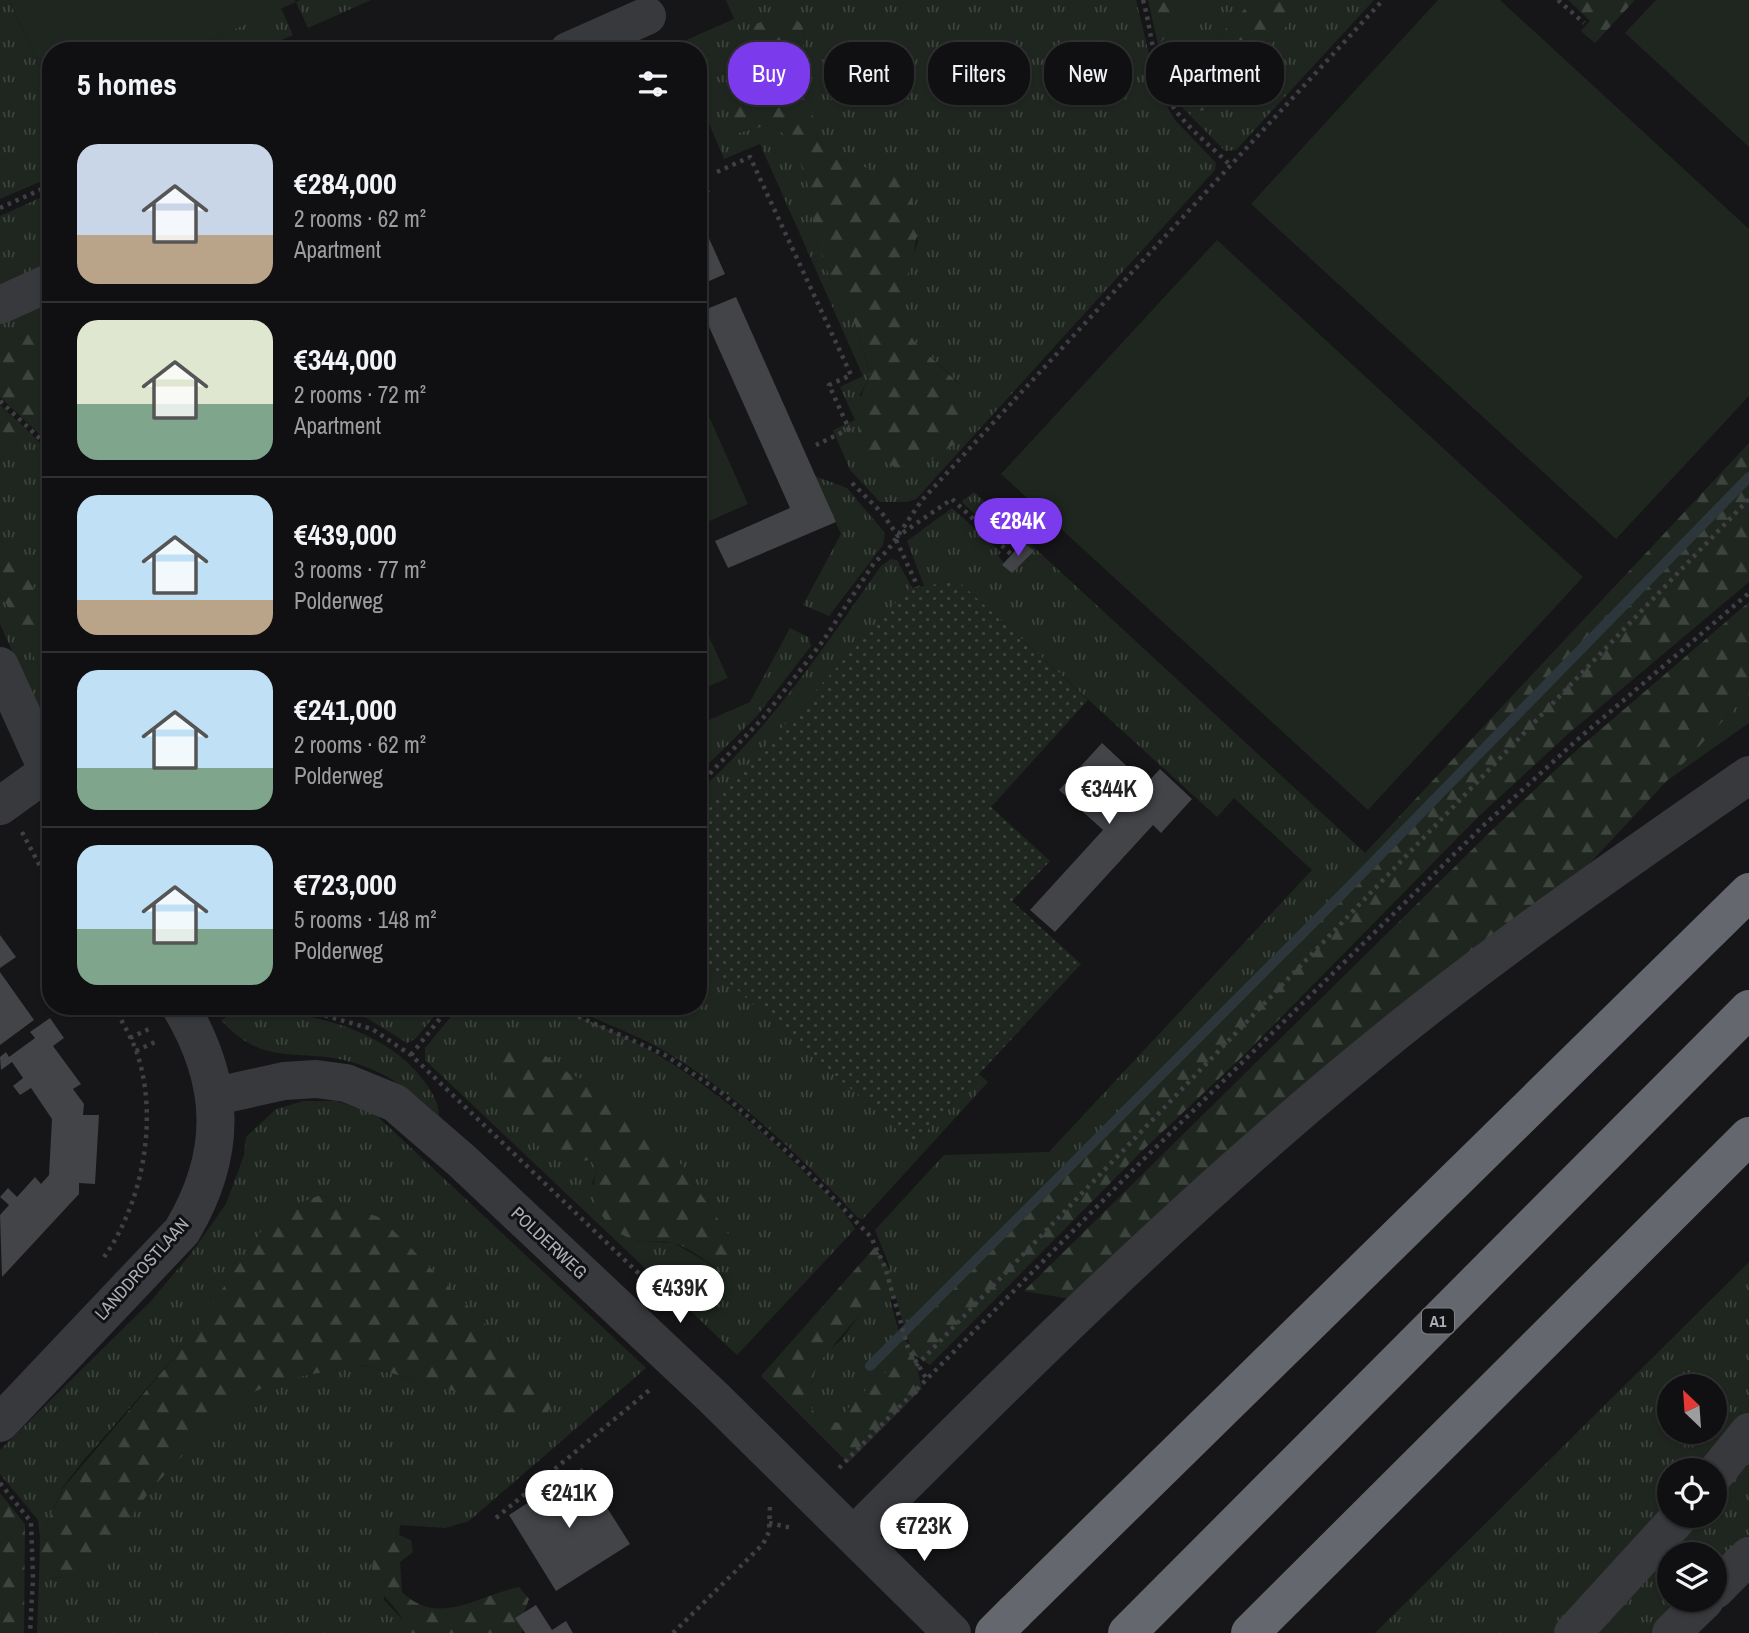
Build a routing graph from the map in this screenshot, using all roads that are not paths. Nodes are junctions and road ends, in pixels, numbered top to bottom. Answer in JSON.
{"nodes":[{"id":1,"x":647,"y":16,"type":"dead end"},
{"id":2,"x":588,"y":42,"type":"edge"},
{"id":3,"x":42,"y":286,"type":"edge"},
{"id":4,"x":0,"y":305,"type":"edge"},
{"id":5,"x":0,"y":666,"type":"edge"},
{"id":6,"x":42,"y":759,"type":"edge"},
{"id":7,"x":1749,"y":775,"type":"edge"},
{"id":8,"x":42,"y":779,"type":"edge"},
{"id":9,"x":0,"y":806,"type":"edge"},
{"id":10,"x":1749,"y":892,"type":"edge"},
{"id":11,"x":1749,"y":1009,"type":"edge"},
{"id":12,"x":184,"y":1015,"type":"edge"},
{"id":13,"x":216,"y":1096,"type":"junction"},
{"id":14,"x":1749,"y":1136,"type":"edge"},
{"id":15,"x":0,"y":1423,"type":"edge"},
{"id":16,"x":1749,"y":1433,"type":"edge"},
{"id":17,"x":1727,"y":1460,"type":"edge"},
{"id":18,"x":1669,"y":1528,"type":"edge"},
{"id":19,"x":855,"y":1535,"type":"junction"},
{"id":20,"x":1749,"y":1556,"type":"edge"},
{"id":21,"x":1727,"y":1578,"type":"edge"},
{"id":22,"x":1693,"y":1612,"type":"edge"},
{"id":23,"x":1004,"y":1623,"type":"edge"},
{"id":24,"x":952,"y":1633,"type":"edge"},
{"id":25,"x":1127,"y":1633,"type":"edge"},
{"id":26,"x":1250,"y":1633,"type":"edge"},
{"id":27,"x":1573,"y":1633,"type":"edge"},
{"id":28,"x":1671,"y":1633,"type":"edge"}],
"edges":[{"from":1,"to":2,"type":"street"},
{"from":3,"to":4,"type":"street"},
{"from":5,"to":6,"type":"street"},
{"from":7,"to":19,"type":"street"},
{"from":8,"to":9,"type":"street"},
{"from":10,"to":23,"type":"highway"},
{"from":11,"to":25,"type":"highway","number":"A1"},
{"from":12,"to":13,"type":"street","name":"LANDDROSTLAAN"},
{"from":13,"to":15,"type":"street","name":"LANDDROSTLAAN"},
{"from":13,"to":19,"type":"street","name":"POLDERWEG"},
{"from":14,"to":26,"type":"highway"},
{"from":16,"to":17,"type":"street"},
{"from":18,"to":27,"type":"street"},
{"from":19,"to":24,"type":"street","name":"POLDERWEG"},
{"from":20,"to":21,"type":"street"},
{"from":22,"to":28,"type":"street"}]}
